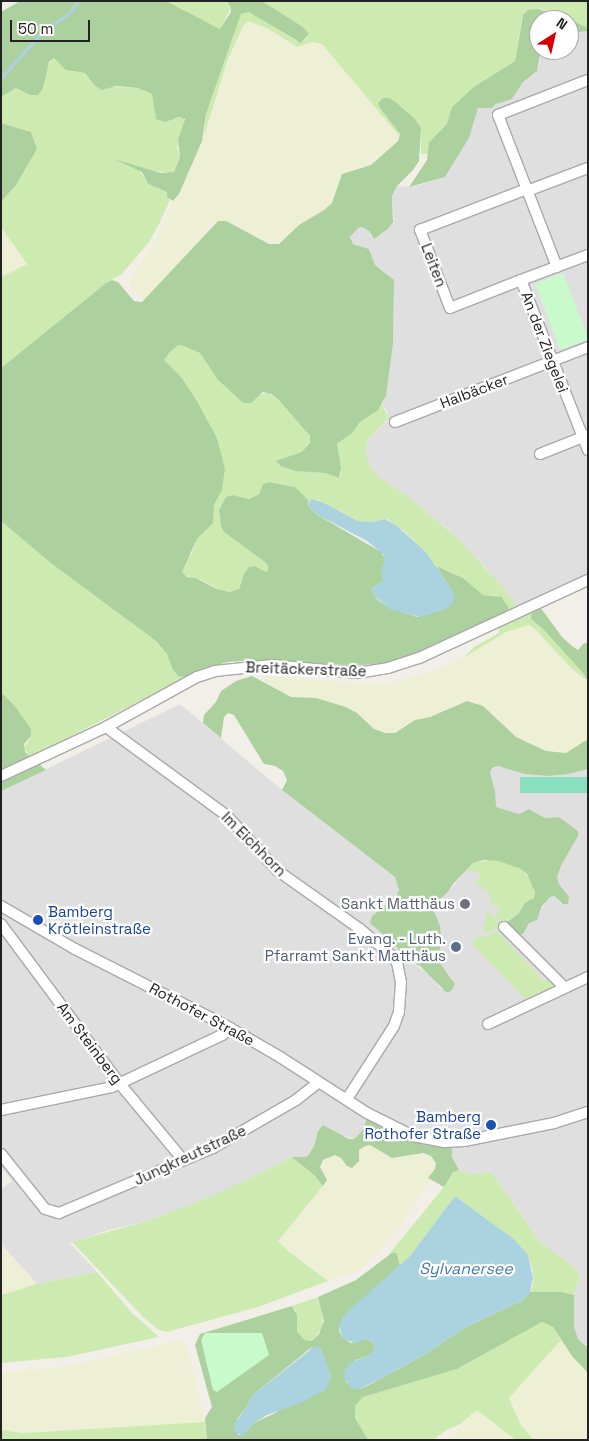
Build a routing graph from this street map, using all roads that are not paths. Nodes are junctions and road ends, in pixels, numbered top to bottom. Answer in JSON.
{"nodes":[{"id":1,"x":588,"y":80,"type":"edge"},
{"id":2,"x":588,"y":168,"type":"edge"},
{"id":3,"x":527,"y":190,"type":"junction"},
{"id":4,"x":588,"y":255,"type":"edge"},
{"id":5,"x":557,"y":266,"type":"junction"},
{"id":6,"x":521,"y":280,"type":"junction"},
{"id":7,"x":588,"y":347,"type":"edge"},
{"id":8,"x":552,"y":361,"type":"junction"},
{"id":9,"x":395,"y":422,"type":"dead end"},
{"id":10,"x":585,"y":436,"type":"edge"},
{"id":11,"x":588,"y":450,"type":"edge"},
{"id":12,"x":540,"y":454,"type":"dead end"},
{"id":13,"x":588,"y":580,"type":"edge"},
{"id":14,"x":106,"y":727,"type":"junction"},
{"id":15,"x":1,"y":776,"type":"edge"},
{"id":16,"x":1,"y":906,"type":"edge"},
{"id":17,"x":1,"y":924,"type":"edge"},
{"id":18,"x":504,"y":927,"type":"dead end"},
{"id":19,"x":588,"y":977,"type":"edge"},
{"id":20,"x":565,"y":988,"type":"junction"},
{"id":21,"x":488,"y":1024,"type":"dead end"},
{"id":22,"x":231,"y":1028,"type":"junction"},
{"id":23,"x":319,"y":1082,"type":"junction"},
{"id":24,"x":120,"y":1084,"type":"junction"},
{"id":25,"x":347,"y":1099,"type":"junction"},
{"id":26,"x":1,"y":1110,"type":"edge"},
{"id":27,"x":588,"y":1112,"type":"edge"},
{"id":28,"x":1,"y":1154,"type":"edge"},
{"id":29,"x":183,"y":1160,"type":"junction"}],
"edges":[{"from":1,"to":3,"type":"street"},
{"from":2,"to":3,"type":"street"},
{"from":3,"to":5,"type":"street"},
{"from":3,"to":6,"type":"street","name":"Leiten"},
{"from":4,"to":5,"type":"street","name":"An der Ziegelei"},
{"from":5,"to":6,"type":"street","name":"An der Ziegelei"},
{"from":6,"to":8,"type":"street","name":"An der Ziegelei"},
{"from":7,"to":8,"type":"street","name":"Halbäcker"},
{"from":8,"to":9,"type":"street","name":"Halbäcker"},
{"from":8,"to":10,"type":"street","name":"An der Ziegelei"},
{"from":10,"to":11,"type":"street","name":"An der Ziegelei"},
{"from":10,"to":12,"type":"street"},
{"from":13,"to":14,"type":"street","name":"Breitäckerstraße"},
{"from":14,"to":15,"type":"street","name":"Breitäckerstraße"},
{"from":14,"to":25,"type":"street","name":"Im Eichhorn"},
{"from":16,"to":22,"type":"street","name":"Rothofer Straße"},
{"from":17,"to":24,"type":"street","name":"Am Steinberg"},
{"from":18,"to":20,"type":"street"},
{"from":19,"to":20,"type":"street"},
{"from":20,"to":21,"type":"street"},
{"from":22,"to":23,"type":"street","name":"Rothofer Straße"},
{"from":22,"to":24,"type":"street"},
{"from":23,"to":25,"type":"street","name":"Rothofer Straße"},
{"from":23,"to":29,"type":"street","name":"Jungkreutstraße"},
{"from":24,"to":26,"type":"street"},
{"from":24,"to":29,"type":"street","name":"Am Steinberg"},
{"from":25,"to":27,"type":"street","name":"Rothofer Straße"},
{"from":28,"to":29,"type":"street","name":"Jungkreutstraße"}]}
